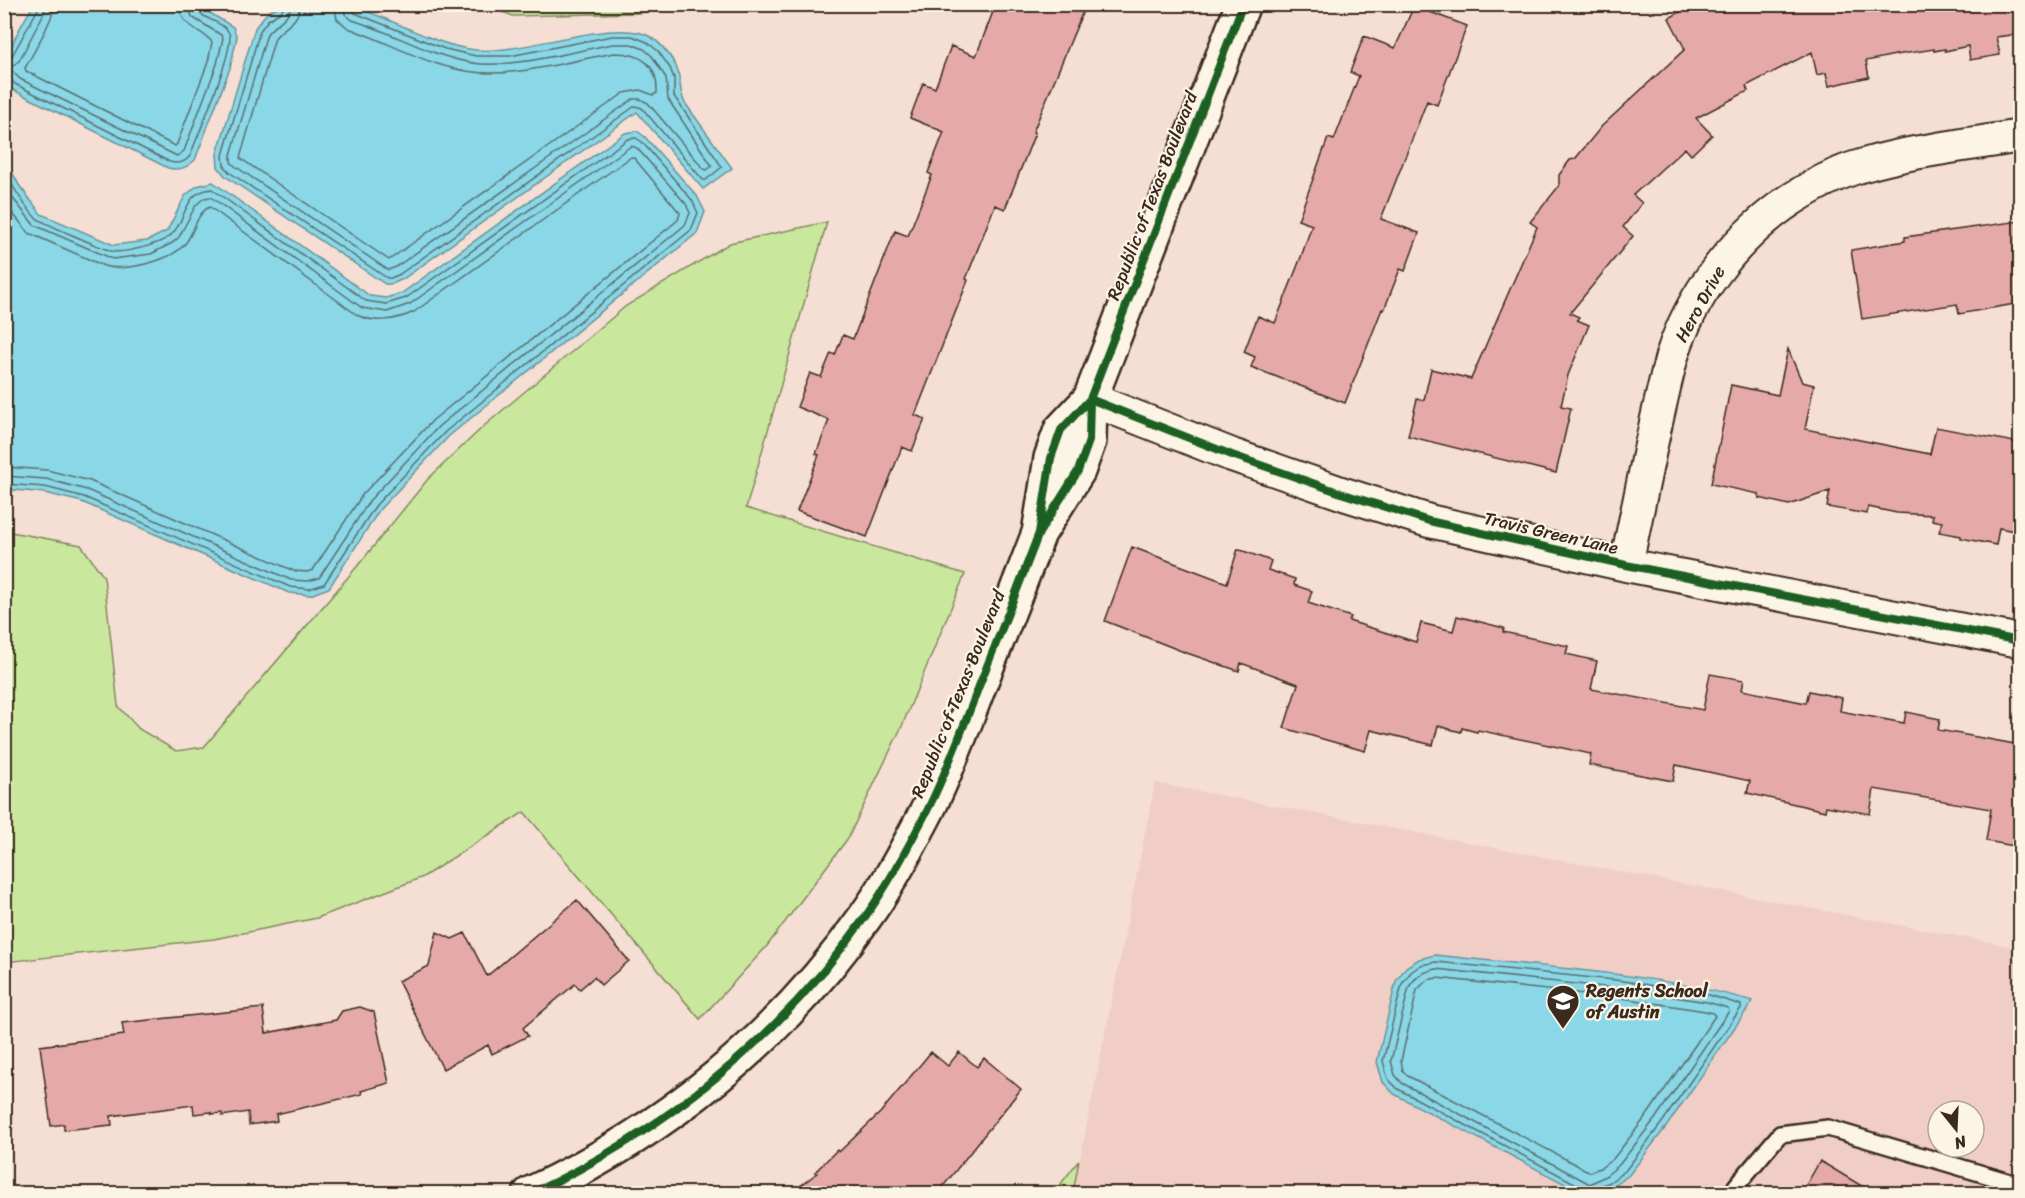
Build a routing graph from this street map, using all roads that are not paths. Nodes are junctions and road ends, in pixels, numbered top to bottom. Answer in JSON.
{"nodes":[{"id":1,"x":1243,"y":4,"type":"edge"},
{"id":2,"x":2020,"y":136,"type":"edge"},
{"id":3,"x":1090,"y":399,"type":"junction"},
{"id":4,"x":1626,"y":565,"type":"junction"},
{"id":5,"x":2020,"y":641,"type":"edge"},
{"id":6,"x":2020,"y":1185,"type":"edge"},
{"id":7,"x":530,"y":1194,"type":"edge"},
{"id":8,"x":1734,"y":1194,"type":"edge"}],
"edges":[{"from":1,"to":3,"type":"street","name":"Republic of Texas Boulevard"},
{"from":2,"to":4,"type":"street","name":"Hero Drive"},
{"from":3,"to":4,"type":"street","name":"Travis Green Lane"},
{"from":3,"to":7,"type":"street","name":"Republic of Texas Boulevard"},
{"from":4,"to":5,"type":"street","name":"Travis Green Lane"},
{"from":6,"to":8,"type":"lane"}]}
